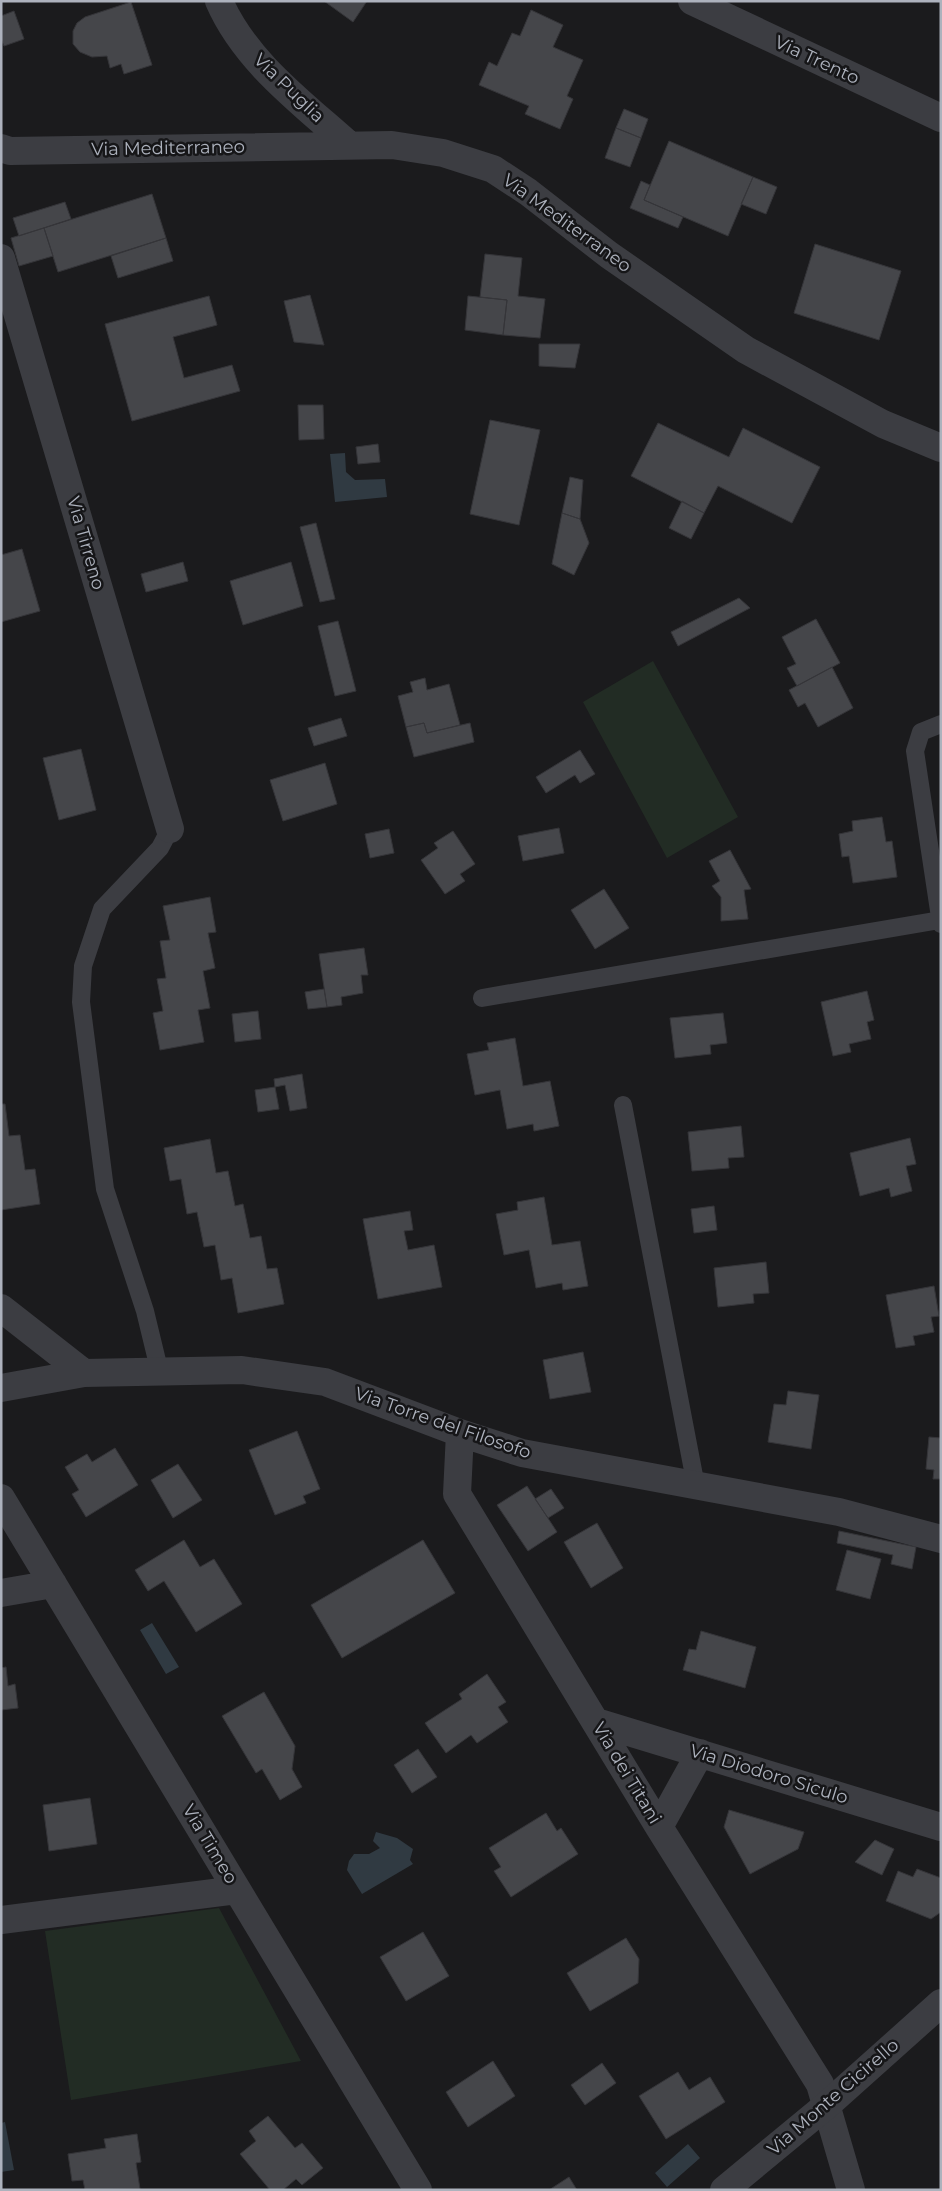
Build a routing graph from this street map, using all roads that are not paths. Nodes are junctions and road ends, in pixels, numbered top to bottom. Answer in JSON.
{"nodes":[{"id":1,"x":219,"y":1,"type":"edge"},
{"id":2,"x":692,"y":1,"type":"edge"},
{"id":3,"x":941,"y":118,"type":"edge"},
{"id":4,"x":349,"y":145,"type":"junction"},
{"id":5,"x":1,"y":148,"type":"edge"},
{"id":6,"x":1,"y":258,"type":"edge"},
{"id":7,"x":941,"y":448,"type":"edge"},
{"id":8,"x":941,"y":724,"type":"edge"},
{"id":9,"x":170,"y":829,"type":"joint"},
{"id":10,"x":940,"y":920,"type":"edge"},
{"id":11,"x":941,"y":924,"type":"edge"},
{"id":12,"x":482,"y":998,"type":"dead end"},
{"id":13,"x":624,"y":1105,"type":"dead end"},
{"id":14,"x":1,"y":1308,"type":"edge"},
{"id":15,"x":84,"y":1373,"type":"junction"},
{"id":16,"x":160,"y":1373,"type":"junction"},
{"id":17,"x":1,"y":1388,"type":"edge"},
{"id":18,"x":460,"y":1433,"type":"junction"},
{"id":19,"x":696,"y":1486,"type":"junction"},
{"id":20,"x":1,"y":1498,"type":"edge"},
{"id":21,"x":941,"y":1539,"type":"edge"},
{"id":22,"x":53,"y":1584,"type":"junction"},
{"id":23,"x":1,"y":1593,"type":"edge"},
{"id":24,"x":596,"y":1722,"type":"junction"},
{"id":25,"x":700,"y":1753,"type":"junction"},
{"id":26,"x":659,"y":1827,"type":"junction"},
{"id":27,"x":941,"y":1827,"type":"edge"},
{"id":28,"x":237,"y":1890,"type":"junction"},
{"id":29,"x":1,"y":1920,"type":"edge"},
{"id":30,"x":941,"y":2003,"type":"edge"},
{"id":31,"x":827,"y":2105,"type":"junction"},
{"id":32,"x":418,"y":2190,"type":"edge"},
{"id":33,"x":724,"y":2190,"type":"edge"},
{"id":34,"x":851,"y":2190,"type":"edge"}],
"edges":[{"from":1,"to":4,"type":"street","name":"Via Puglia"},
{"from":2,"to":3,"type":"street","name":"Via Trento"},
{"from":4,"to":5,"type":"street","name":"Via Mediterraneo"},
{"from":4,"to":7,"type":"street","name":"Via Mediterraneo"},
{"from":6,"to":9,"type":"street","name":"Via Tirreno"},
{"from":8,"to":10,"type":"lane"},
{"from":9,"to":16,"type":"lane"},
{"from":10,"to":11,"type":"lane"},
{"from":10,"to":12,"type":"lane"},
{"from":13,"to":19,"type":"lane"},
{"from":14,"to":15,"type":"street"},
{"from":15,"to":16,"type":"street","name":"Via Torre del Filosofo"},
{"from":15,"to":17,"type":"street","name":"Via Torre del Filosofo"},
{"from":16,"to":18,"type":"street","name":"Via Torre del Filosofo"},
{"from":18,"to":19,"type":"street","name":"Via Torre del Filosofo"},
{"from":18,"to":24,"type":"street","name":"Via dei Titani"},
{"from":19,"to":21,"type":"street","name":"Via Torre del Filosofo"},
{"from":20,"to":22,"type":"street","name":"Via Timeo"},
{"from":22,"to":23,"type":"street"},
{"from":22,"to":28,"type":"street","name":"Via Timeo"},
{"from":24,"to":25,"type":"street","name":"Via Diodoro Siculo"},
{"from":24,"to":26,"type":"street","name":"Via dei Titani"},
{"from":25,"to":26,"type":"street"},
{"from":25,"to":27,"type":"street","name":"Via Diodoro Siculo"},
{"from":26,"to":31,"type":"street","name":"Via dei Titani"},
{"from":28,"to":29,"type":"street"},
{"from":28,"to":32,"type":"street","name":"Via Timeo"},
{"from":30,"to":31,"type":"street","name":"Via Monte Cicirello"},
{"from":31,"to":33,"type":"street","name":"Via Monte Cicirello"},
{"from":31,"to":34,"type":"street","name":"Via dei Titani"}]}
